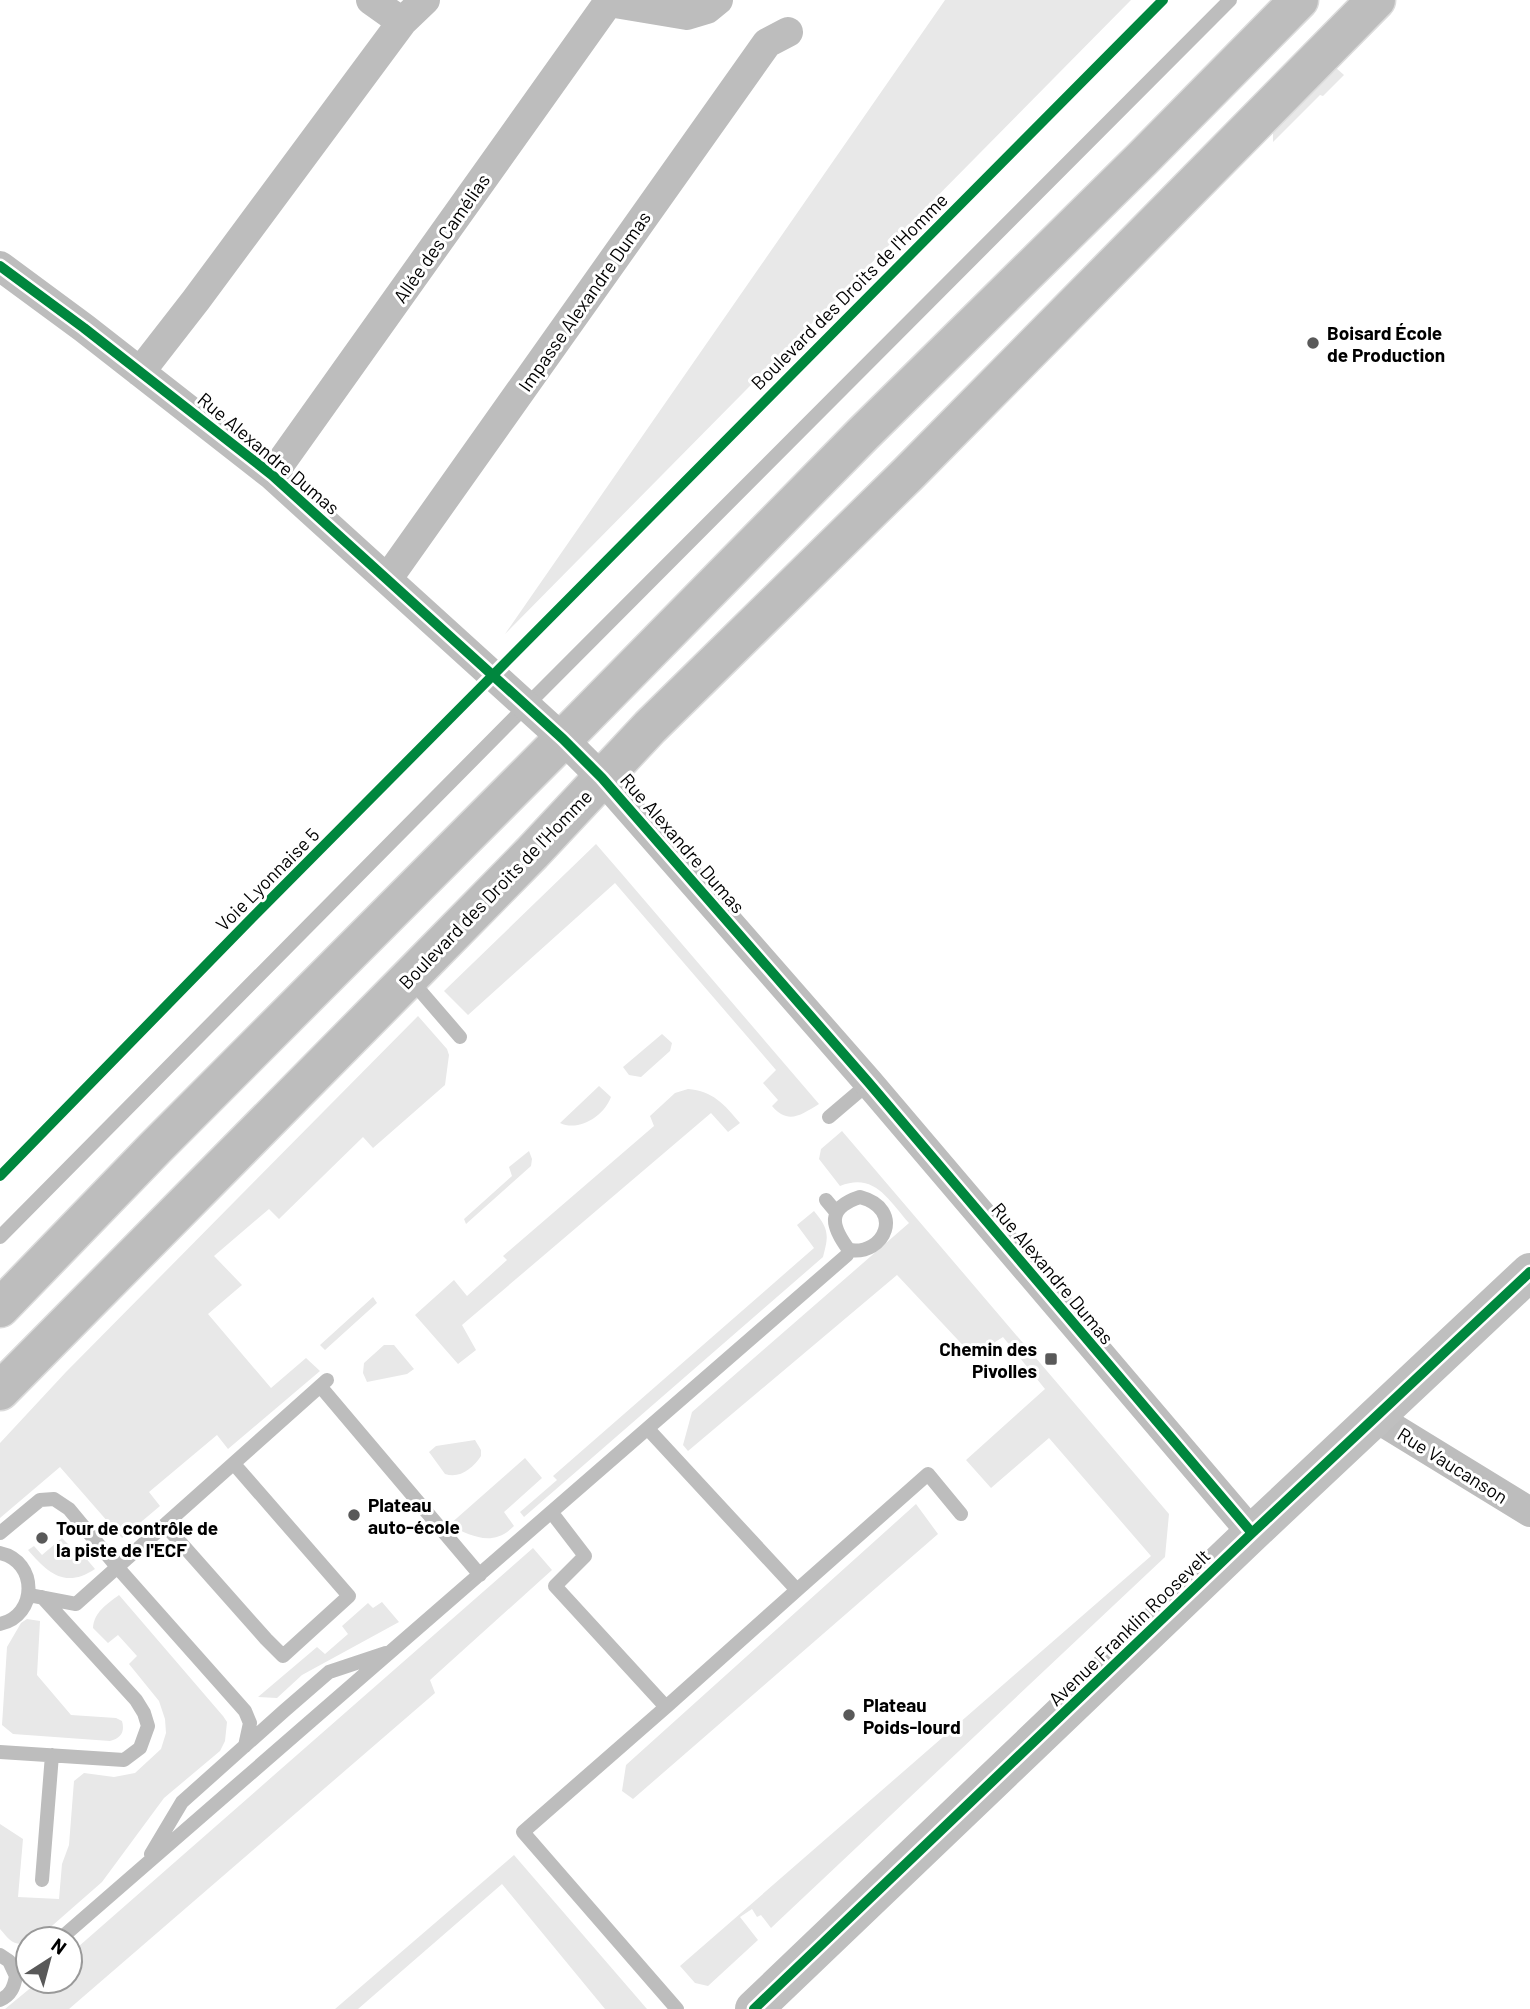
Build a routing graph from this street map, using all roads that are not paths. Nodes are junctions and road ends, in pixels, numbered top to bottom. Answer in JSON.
{"nodes":[{"id":1,"x":371,"y":0,"type":"edge"},
{"id":2,"x":425,"y":0,"type":"edge"},
{"id":3,"x":718,"y":0,"type":"edge"},
{"id":4,"x":1230,"y":0,"type":"edge"},
{"id":5,"x":1298,"y":0,"type":"edge"},
{"id":6,"x":1377,"y":0,"type":"edge"},
{"id":7,"x":610,"y":1,"type":"edge"},
{"id":8,"x":402,"y":22,"type":"junction"},
{"id":9,"x":788,"y":32,"type":"dead end"},
{"id":10,"x":0,"y":266,"type":"edge"},
{"id":11,"x":140,"y":372,"type":"junction"},
{"id":12,"x":272,"y":475,"type":"junction"},
{"id":13,"x":388,"y":578,"type":"junction"},
{"id":14,"x":526,"y":705,"type":"junction"},
{"id":15,"x":563,"y":739,"type":"junction"},
{"id":16,"x":602,"y":778,"type":"junction"},
{"id":17,"x":410,"y":978,"type":"junction"},
{"id":18,"x":460,"y":1037,"type":"dead end"},
{"id":19,"x":869,"y":1083,"type":"junction"},
{"id":20,"x":830,"y":1117,"type":"dead end"},
{"id":21,"x":826,"y":1200,"type":"dead end"},
{"id":22,"x":836,"y":1212,"type":"junction"},
{"id":23,"x":0,"y":1237,"type":"edge"},
{"id":24,"x":849,"y":1250,"type":"junction"},
{"id":25,"x":1530,"y":1272,"type":"edge"},
{"id":26,"x":0,"y":1308,"type":"edge"},
{"id":27,"x":0,"y":1391,"type":"edge"},
{"id":28,"x":1375,"y":1417,"type":"junction"},
{"id":29,"x":648,"y":1429,"type":"junction"},
{"id":30,"x":234,"y":1464,"type":"junction"},
{"id":31,"x":1530,"y":1512,"type":"edge"},
{"id":32,"x":552,"y":1513,"type":"junction"},
{"id":33,"x":961,"y":1514,"type":"dead end"},
{"id":34,"x":165,"y":1525,"type":"junction"},
{"id":35,"x":0,"y":1533,"type":"edge"},
{"id":36,"x":1252,"y":1533,"type":"junction"},
{"id":37,"x":0,"y":1553,"type":"edge"},
{"id":38,"x":118,"y":1568,"type":"junction"},
{"id":39,"x":480,"y":1575,"type":"junction"},
{"id":40,"x":797,"y":1590,"type":"junction"},
{"id":41,"x":36,"y":1596,"type":"junction"},
{"id":42,"x":0,"y":1624,"type":"edge"},
{"id":43,"x":394,"y":1650,"type":"junction"},
{"id":44,"x":666,"y":1707,"type":"junction"},
{"id":45,"x":245,"y":1712,"type":"junction"},
{"id":46,"x":284,"y":1712,"type":"junction"},
{"id":47,"x":245,"y":1746,"type":"junction"},
{"id":48,"x":0,"y":1752,"type":"edge"},
{"id":49,"x":52,"y":1755,"type":"junction"},
{"id":50,"x":145,"y":1864,"type":"junction"},
{"id":51,"x":42,"y":1880,"type":"dead end"},
{"id":52,"x":76,"y":1925,"type":"edge"},
{"id":53,"x":14,"y":1986,"type":"edge"},
{"id":54,"x":0,"y":2000,"type":"edge"},
{"id":55,"x":677,"y":2009,"type":"edge"},
{"id":56,"x":754,"y":2009,"type":"edge"}],
"edges":[{"from":1,"to":8,"type":"street"},
{"from":2,"to":8,"type":"street"},
{"from":3,"to":7,"type":"street","name":"Allée des Camélias"},
{"from":4,"to":14,"type":"lane"},
{"from":5,"to":15,"type":"main road"},
{"from":6,"to":16,"type":"main road","name":"Boulevard des Droits de l'Homme"},
{"from":7,"to":12,"type":"street","name":"Allée des Camélias"},
{"from":8,"to":11,"type":"street"},
{"from":9,"to":13,"type":"street","name":"Impasse Alexandre Dumas"},
{"from":10,"to":11,"type":"street","name":"Rue Alexandre Dumas"},
{"from":11,"to":12,"type":"street","name":"Rue Alexandre Dumas"},
{"from":12,"to":13,"type":"street","name":"Rue Alexandre Dumas"},
{"from":13,"to":14,"type":"street","name":"Rue Alexandre Dumas"},
{"from":14,"to":15,"type":"street","name":"Rue Alexandre Dumas"},
{"from":14,"to":23,"type":"lane"},
{"from":15,"to":16,"type":"street","name":"Rue Alexandre Dumas"},
{"from":15,"to":26,"type":"main road"},
{"from":16,"to":17,"type":"main road","name":"Boulevard des Droits de l'Homme"},
{"from":16,"to":19,"type":"street","name":"Rue Alexandre Dumas"},
{"from":17,"to":18,"type":"lane"},
{"from":17,"to":27,"type":"main road","name":"Boulevard des Droits de l'Homme"},
{"from":19,"to":20,"type":"lane"},
{"from":19,"to":36,"type":"street","name":"Rue Alexandre Dumas"},
{"from":21,"to":22,"type":"lane"},
{"from":22,"to":24,"type":"lane"},
{"from":22,"to":24,"type":"lane"},
{"from":24,"to":29,"type":"lane"},
{"from":25,"to":28,"type":"street","name":"Avenue Franklin Roosevelt"},
{"from":28,"to":31,"type":"street","name":"Rue Vaucanson"},
{"from":28,"to":36,"type":"street","name":"Avenue Franklin Roosevelt"},
{"from":29,"to":32,"type":"lane"},
{"from":29,"to":40,"type":"lane"},
{"from":30,"to":34,"type":"lane"},
{"from":30,"to":34,"type":"lane"},
{"from":30,"to":39,"type":"lane"},
{"from":32,"to":39,"type":"lane"},
{"from":32,"to":44,"type":"lane"},
{"from":33,"to":40,"type":"lane"},
{"from":34,"to":38,"type":"lane"},
{"from":35,"to":38,"type":"lane"},
{"from":36,"to":56,"type":"street","name":"Avenue Franklin Roosevelt"},
{"from":37,"to":41,"type":"lane"},
{"from":38,"to":41,"type":"lane"},
{"from":38,"to":45,"type":"lane"},
{"from":39,"to":43,"type":"lane"},
{"from":40,"to":44,"type":"lane"},
{"from":41,"to":42,"type":"lane"},
{"from":41,"to":49,"type":"lane"},
{"from":43,"to":46,"type":"lane"},
{"from":43,"to":50,"type":"lane"},
{"from":44,"to":55,"type":"lane"},
{"from":45,"to":46,"type":"lane"},
{"from":45,"to":47,"type":"lane"},
{"from":46,"to":47,"type":"lane"},
{"from":47,"to":50,"type":"lane"},
{"from":48,"to":49,"type":"lane"},
{"from":49,"to":51,"type":"lane"},
{"from":50,"to":52,"type":"lane"},
{"from":53,"to":54,"type":"lane"}]}
